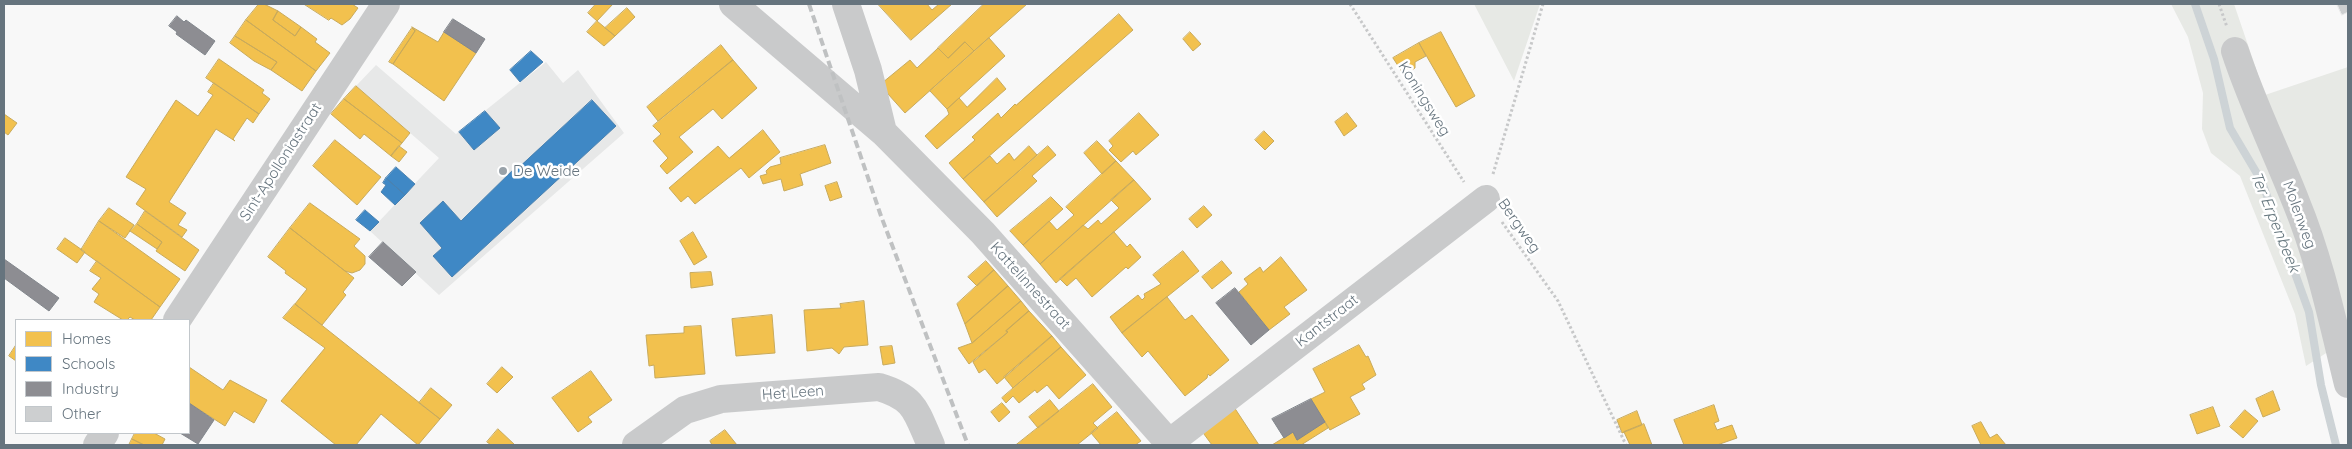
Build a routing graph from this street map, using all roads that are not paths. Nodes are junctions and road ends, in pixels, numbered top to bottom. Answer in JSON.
{"nodes":[{"id":1,"x":386,"y":4,"type":"edge"},
{"id":2,"x":733,"y":4,"type":"edge"},
{"id":3,"x":846,"y":4,"type":"edge"},
{"id":4,"x":2235,"y":51,"type":"dead end"},
{"id":5,"x":883,"y":132,"type":"junction"},
{"id":6,"x":1486,"y":199,"type":"road end"},
{"id":7,"x":178,"y":319,"type":"edge"},
{"id":8,"x":2348,"y":384,"type":"edge"},
{"id":9,"x":104,"y":434,"type":"edge"},
{"id":10,"x":1170,"y":444,"type":"edge"},
{"id":11,"x":97,"y":445,"type":"edge"},
{"id":12,"x":636,"y":445,"type":"edge"},
{"id":13,"x":931,"y":445,"type":"edge"}],
"edges":[{"from":1,"to":7,"type":"street","name":"Sint-Apolloniastraat"},
{"from":2,"to":5,"type":"street","name":"Kattelinnestraat"},
{"from":3,"to":5,"type":"street"},
{"from":4,"to":8,"type":"street","name":"Molenweg"},
{"from":5,"to":10,"type":"street","name":"Kattelinnestraat"},
{"from":6,"to":10,"type":"street","name":"Kantstraat"},
{"from":9,"to":11,"type":"street"},
{"from":12,"to":13,"type":"street","name":"Het Leen"}]}
